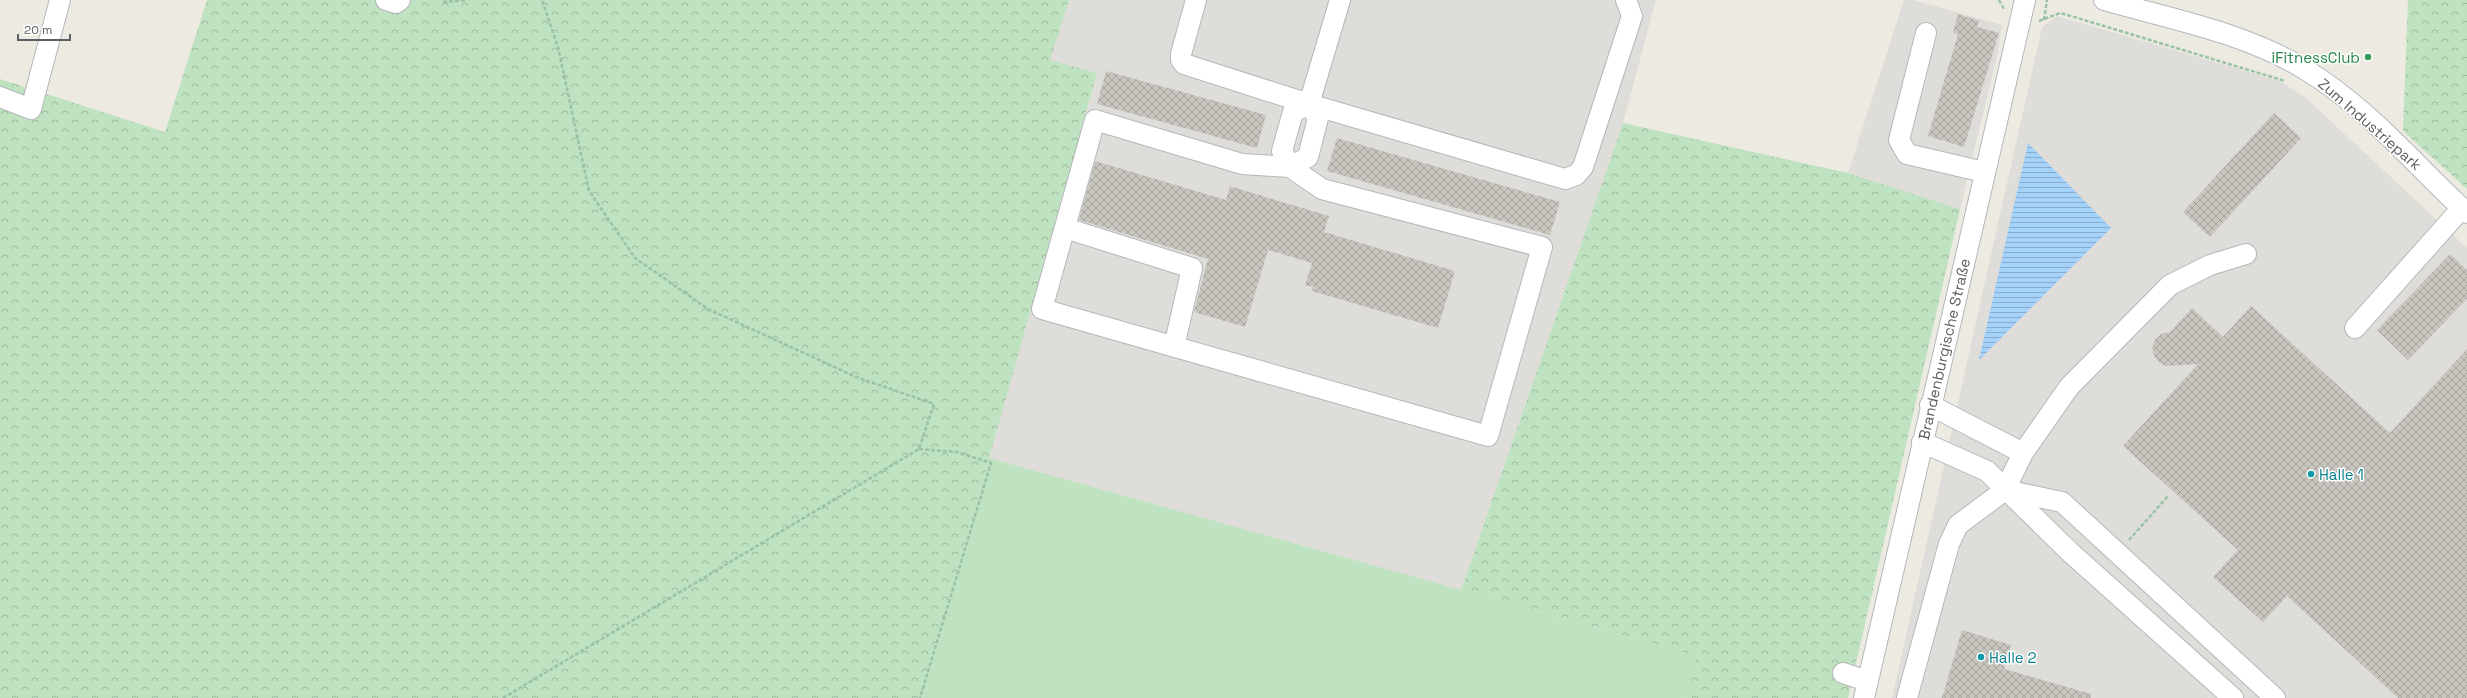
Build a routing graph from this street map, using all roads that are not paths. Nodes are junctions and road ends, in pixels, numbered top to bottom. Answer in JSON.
{"nodes":[{"id":1,"x":60,"y":0,"type":"edge"},
{"id":2,"x":386,"y":0,"type":"edge"},
{"id":3,"x":400,"y":0,"type":"edge"},
{"id":4,"x":1196,"y":0,"type":"edge"},
{"id":5,"x":1340,"y":0,"type":"edge"},
{"id":6,"x":1626,"y":0,"type":"edge"},
{"id":7,"x":2025,"y":0,"type":"edge"},
{"id":8,"x":2104,"y":0,"type":"edge"},
{"id":9,"x":1926,"y":33,"type":"dead end"},
{"id":10,"x":0,"y":97,"type":"edge"},
{"id":11,"x":1309,"y":104,"type":"junction"},
{"id":12,"x":1290,"y":167,"type":"junction"},
{"id":13,"x":1984,"y":172,"type":"junction"},
{"id":14,"x":2464,"y":210,"type":"edge"},
{"id":15,"x":1065,"y":228,"type":"junction"},
{"id":16,"x":2246,"y":254,"type":"dead end"},
{"id":17,"x":2355,"y":328,"type":"dead end"},
{"id":18,"x":1174,"y":347,"type":"junction"},
{"id":19,"x":1930,"y":405,"type":"junction"},
{"id":20,"x":1922,"y":442,"type":"junction"},
{"id":21,"x":2023,"y":453,"type":"junction"},
{"id":22,"x":2005,"y":490,"type":"junction"},
{"id":23,"x":1843,"y":673,"type":"dead end"},
{"id":24,"x":1865,"y":689,"type":"edge"},
{"id":25,"x":1907,"y":698,"type":"edge"},
{"id":26,"x":2232,"y":698,"type":"edge"},
{"id":27,"x":2275,"y":698,"type":"edge"}],
"edges":[{"from":1,"to":10,"type":"street"},
{"from":2,"to":3,"type":"street"},
{"from":4,"to":11,"type":"street"},
{"from":5,"to":11,"type":"street"},
{"from":6,"to":11,"type":"street"},
{"from":7,"to":13,"type":"street","name":"Brandenburgische Straße"},
{"from":8,"to":14,"type":"street","name":"Zum Industriepark"},
{"from":9,"to":13,"type":"street"},
{"from":11,"to":12,"type":"street"},
{"from":11,"to":12,"type":"street"},
{"from":12,"to":15,"type":"street"},
{"from":12,"to":18,"type":"street"},
{"from":13,"to":19,"type":"street","name":"Brandenburgische Straße"},
{"from":14,"to":17,"type":"street"},
{"from":15,"to":18,"type":"street"},
{"from":15,"to":18,"type":"street"},
{"from":16,"to":21,"type":"street"},
{"from":19,"to":20,"type":"street","name":"Brandenburgische Straße"},
{"from":19,"to":21,"type":"street"},
{"from":20,"to":22,"type":"street"},
{"from":20,"to":24,"type":"street","name":"Brandenburgische Straße"},
{"from":21,"to":22,"type":"street"},
{"from":22,"to":25,"type":"street"},
{"from":22,"to":26,"type":"street"},
{"from":22,"to":27,"type":"street"},
{"from":23,"to":24,"type":"street"}]}
